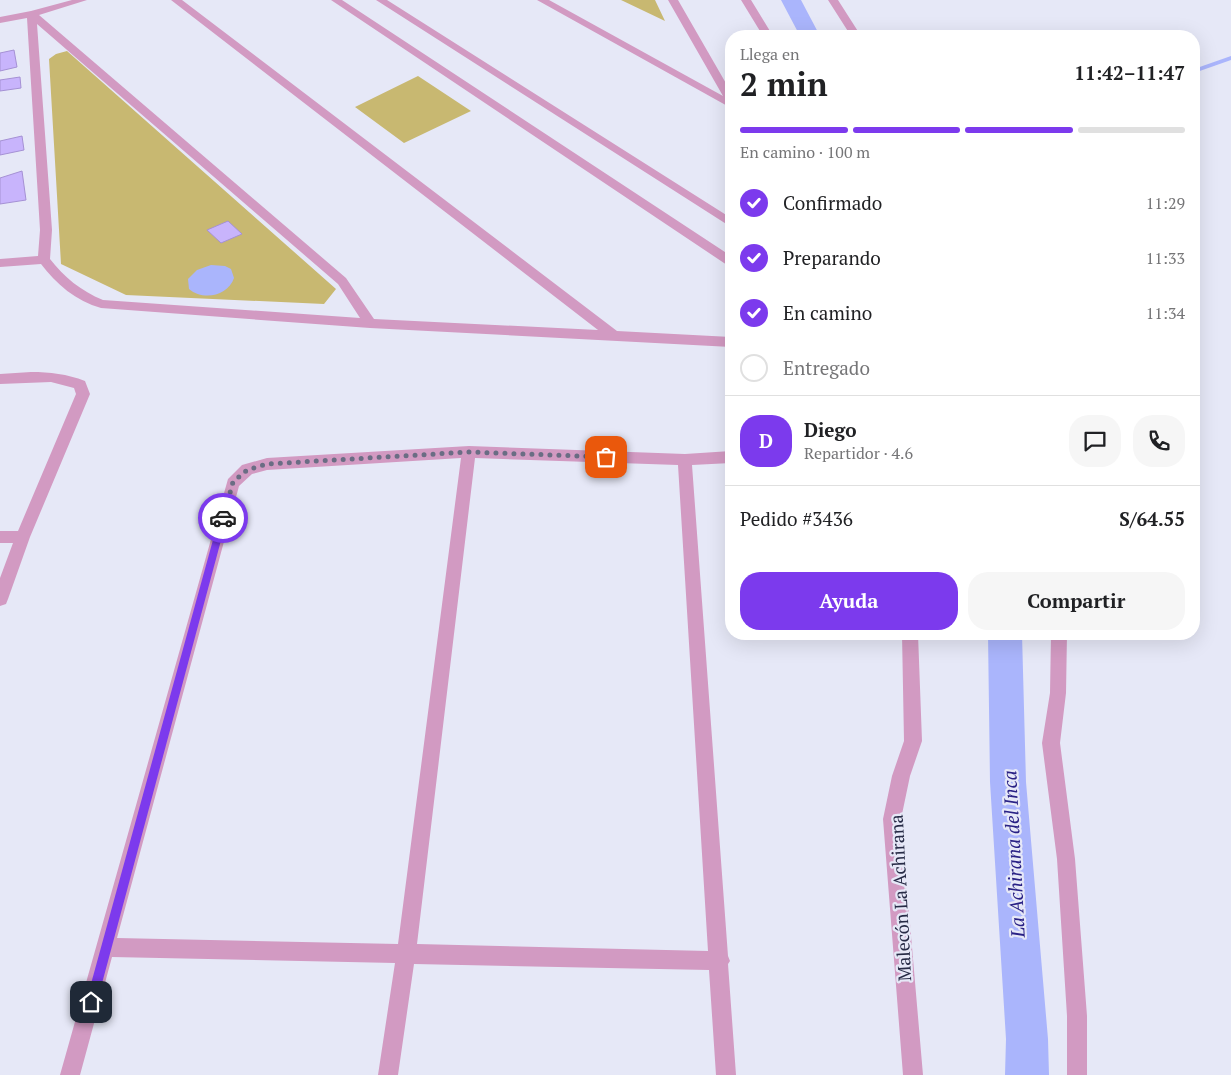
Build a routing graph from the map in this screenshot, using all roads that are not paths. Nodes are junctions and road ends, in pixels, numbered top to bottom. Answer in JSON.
{"nodes":[{"id":1,"x":82,"y":0,"type":"edge"},
{"id":2,"x":176,"y":0,"type":"edge"},
{"id":3,"x":336,"y":0,"type":"edge"},
{"id":4,"x":381,"y":0,"type":"edge"},
{"id":5,"x":542,"y":0,"type":"edge"},
{"id":6,"x":673,"y":0,"type":"edge"},
{"id":7,"x":746,"y":0,"type":"edge"},
{"id":8,"x":833,"y":0,"type":"edge"},
{"id":9,"x":32,"y":14,"type":"junction"},
{"id":10,"x":0,"y":20,"type":"edge"},
{"id":11,"x":764,"y":30,"type":"edge"},
{"id":12,"x":852,"y":30,"type":"edge"},
{"id":13,"x":725,"y":90,"type":"edge"},
{"id":14,"x":725,"y":102,"type":"edge"},
{"id":15,"x":725,"y":219,"type":"edge"},
{"id":16,"x":725,"y":258,"type":"edge"},
{"id":17,"x":44,"y":260,"type":"junction"},
{"id":18,"x":0,"y":263,"type":"edge"},
{"id":19,"x":370,"y":323,"type":"junction"},
{"id":20,"x":613,"y":335,"type":"junction"},
{"id":21,"x":725,"y":342,"type":"edge"},
{"id":22,"x":0,"y":379,"type":"edge"},
{"id":23,"x":469,"y":452,"type":"junction"},
{"id":24,"x":725,"y":457,"type":"edge"},
{"id":25,"x":685,"y":460,"type":"junction"},
{"id":26,"x":0,"y":537,"type":"edge"},
{"id":27,"x":23,"y":537,"type":"junction"},
{"id":28,"x":0,"y":599,"type":"edge"},
{"id":29,"x":910,"y":640,"type":"edge"},
{"id":30,"x":1060,"y":640,"type":"edge"},
{"id":31,"x":107,"y":947,"type":"junction"},
{"id":32,"x":406,"y":954,"type":"junction"},
{"id":33,"x":720,"y":961,"type":"junction"},
{"id":34,"x":70,"y":1075,"type":"edge"},
{"id":35,"x":388,"y":1075,"type":"edge"},
{"id":36,"x":726,"y":1075,"type":"edge"},
{"id":37,"x":913,"y":1075,"type":"edge"},
{"id":38,"x":1077,"y":1075,"type":"edge"}],
"edges":[{"from":1,"to":9,"type":"street"},
{"from":2,"to":20,"type":"street"},
{"from":3,"to":16,"type":"street"},
{"from":4,"to":15,"type":"street"},
{"from":5,"to":14,"type":"street"},
{"from":6,"to":13,"type":"street"},
{"from":7,"to":11,"type":"street"},
{"from":8,"to":12,"type":"street"},
{"from":9,"to":10,"type":"street"},
{"from":9,"to":17,"type":"street"},
{"from":9,"to":19,"type":"street"},
{"from":17,"to":18,"type":"street"},
{"from":17,"to":19,"type":"street"},
{"from":19,"to":20,"type":"street"},
{"from":20,"to":21,"type":"street"},
{"from":22,"to":27,"type":"street"},
{"from":23,"to":25,"type":"street"},
{"from":23,"to":31,"type":"street"},
{"from":23,"to":32,"type":"street"},
{"from":24,"to":25,"type":"street"},
{"from":25,"to":33,"type":"street"},
{"from":26,"to":27,"type":"street"},
{"from":27,"to":28,"type":"street"},
{"from":29,"to":37,"type":"street","name":"Malecón La Achirana"},
{"from":30,"to":38,"type":"street"},
{"from":31,"to":32,"type":"street"},
{"from":31,"to":34,"type":"street"},
{"from":32,"to":33,"type":"street"},
{"from":32,"to":35,"type":"street"},
{"from":33,"to":36,"type":"street"}]}
